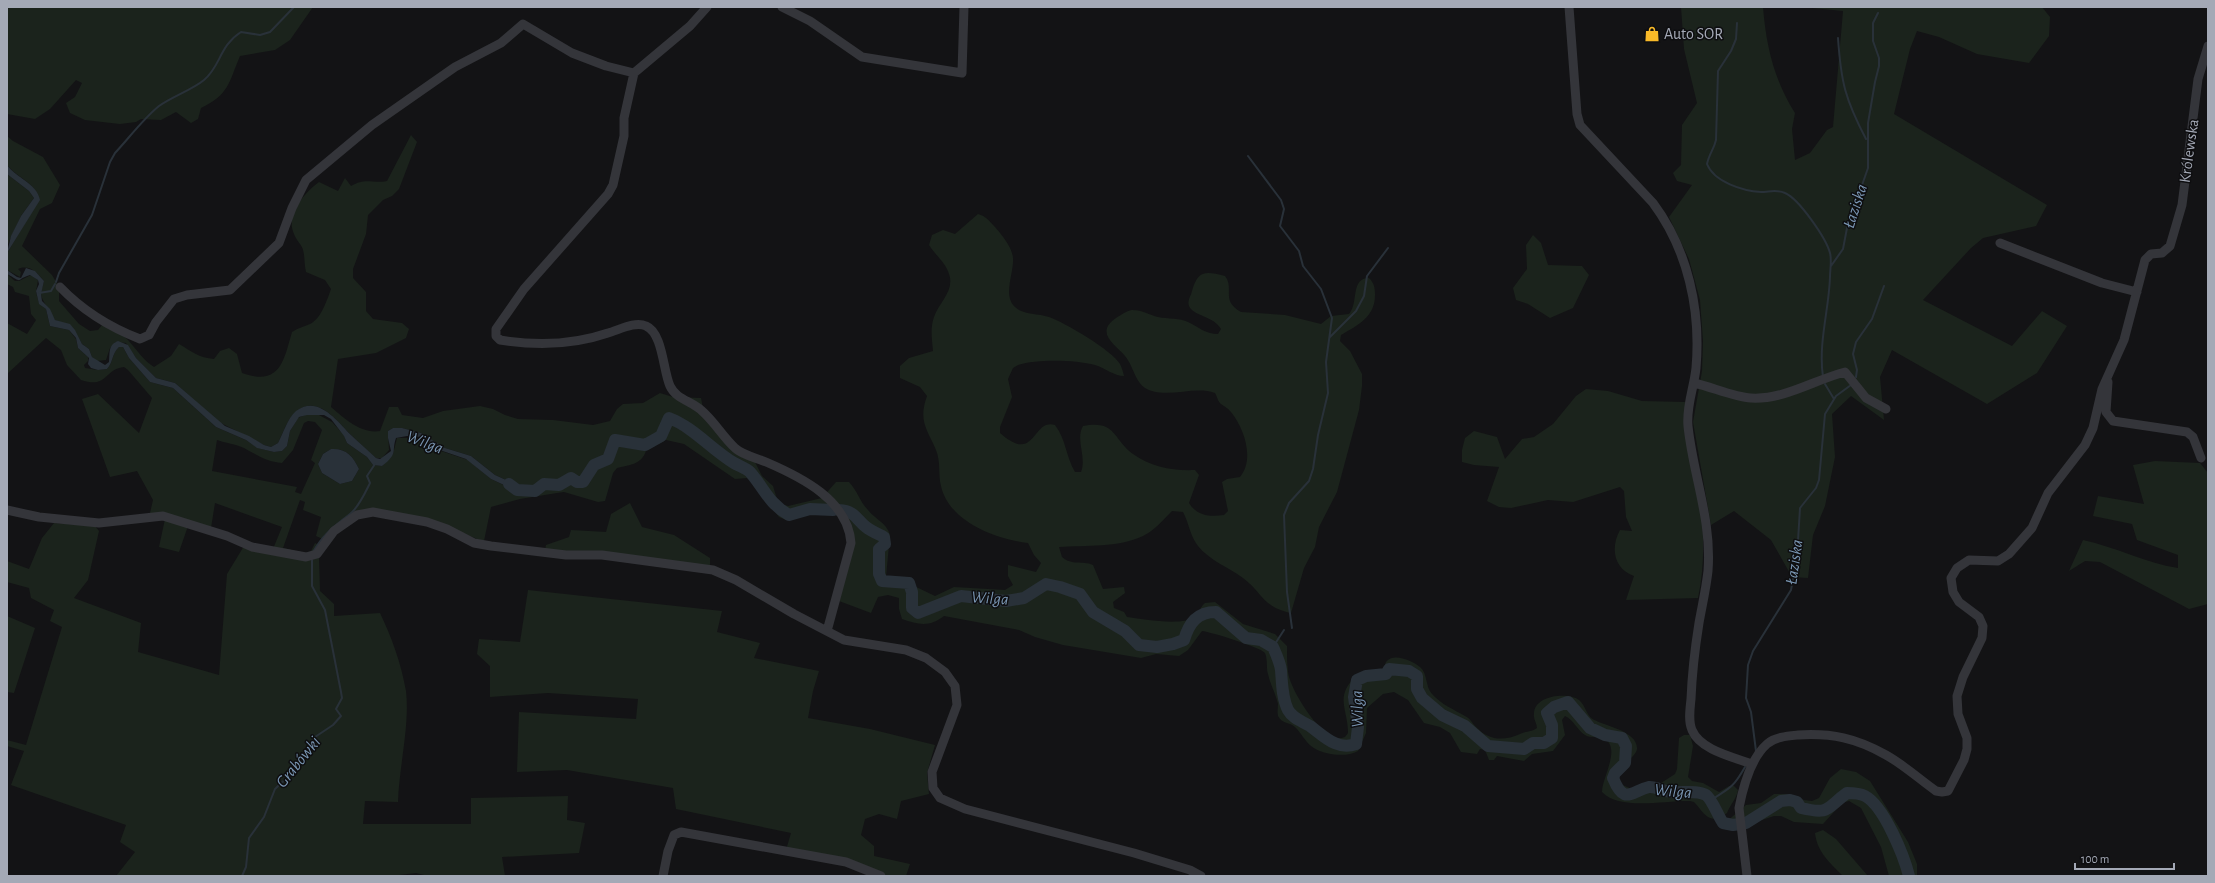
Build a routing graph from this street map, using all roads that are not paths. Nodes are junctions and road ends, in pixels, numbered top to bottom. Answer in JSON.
{"nodes":[{"id":1,"x":707,"y":7,"type":"edge"},
{"id":2,"x":782,"y":7,"type":"edge"},
{"id":3,"x":964,"y":7,"type":"edge"},
{"id":4,"x":1569,"y":7,"type":"edge"},
{"id":5,"x":2208,"y":46,"type":"edge"},
{"id":6,"x":634,"y":74,"type":"junction"},
{"id":7,"x":2000,"y":243,"type":"dead end"},
{"id":8,"x":60,"y":287,"type":"dead end"},
{"id":9,"x":2137,"y":292,"type":"junction"},
{"id":10,"x":2107,"y":376,"type":"junction"},
{"id":11,"x":1694,"y":383,"type":"junction"},
{"id":12,"x":1886,"y":409,"type":"dead end"},
{"id":13,"x":2201,"y":458,"type":"dead end"},
{"id":14,"x":7,"y":510,"type":"edge"},
{"id":15,"x":827,"y":631,"type":"junction"},
{"id":16,"x":1752,"y":764,"type":"junction"},
{"id":17,"x":662,"y":876,"type":"edge"},
{"id":18,"x":881,"y":876,"type":"edge"},
{"id":19,"x":1201,"y":876,"type":"edge"},
{"id":20,"x":1747,"y":876,"type":"edge"}],
"edges":[{"from":1,"to":6,"type":"street"},
{"from":2,"to":3,"type":"street"},
{"from":4,"to":11,"type":"street"},
{"from":5,"to":9,"type":"street","name":"Królewska"},
{"from":6,"to":8,"type":"street"},
{"from":6,"to":15,"type":"street"},
{"from":7,"to":9,"type":"street"},
{"from":9,"to":10,"type":"street"},
{"from":10,"to":13,"type":"street"},
{"from":10,"to":16,"type":"street"},
{"from":11,"to":12,"type":"street"},
{"from":11,"to":16,"type":"street"},
{"from":14,"to":15,"type":"street"},
{"from":15,"to":19,"type":"street"},
{"from":16,"to":20,"type":"street"},
{"from":17,"to":18,"type":"street"}]}
